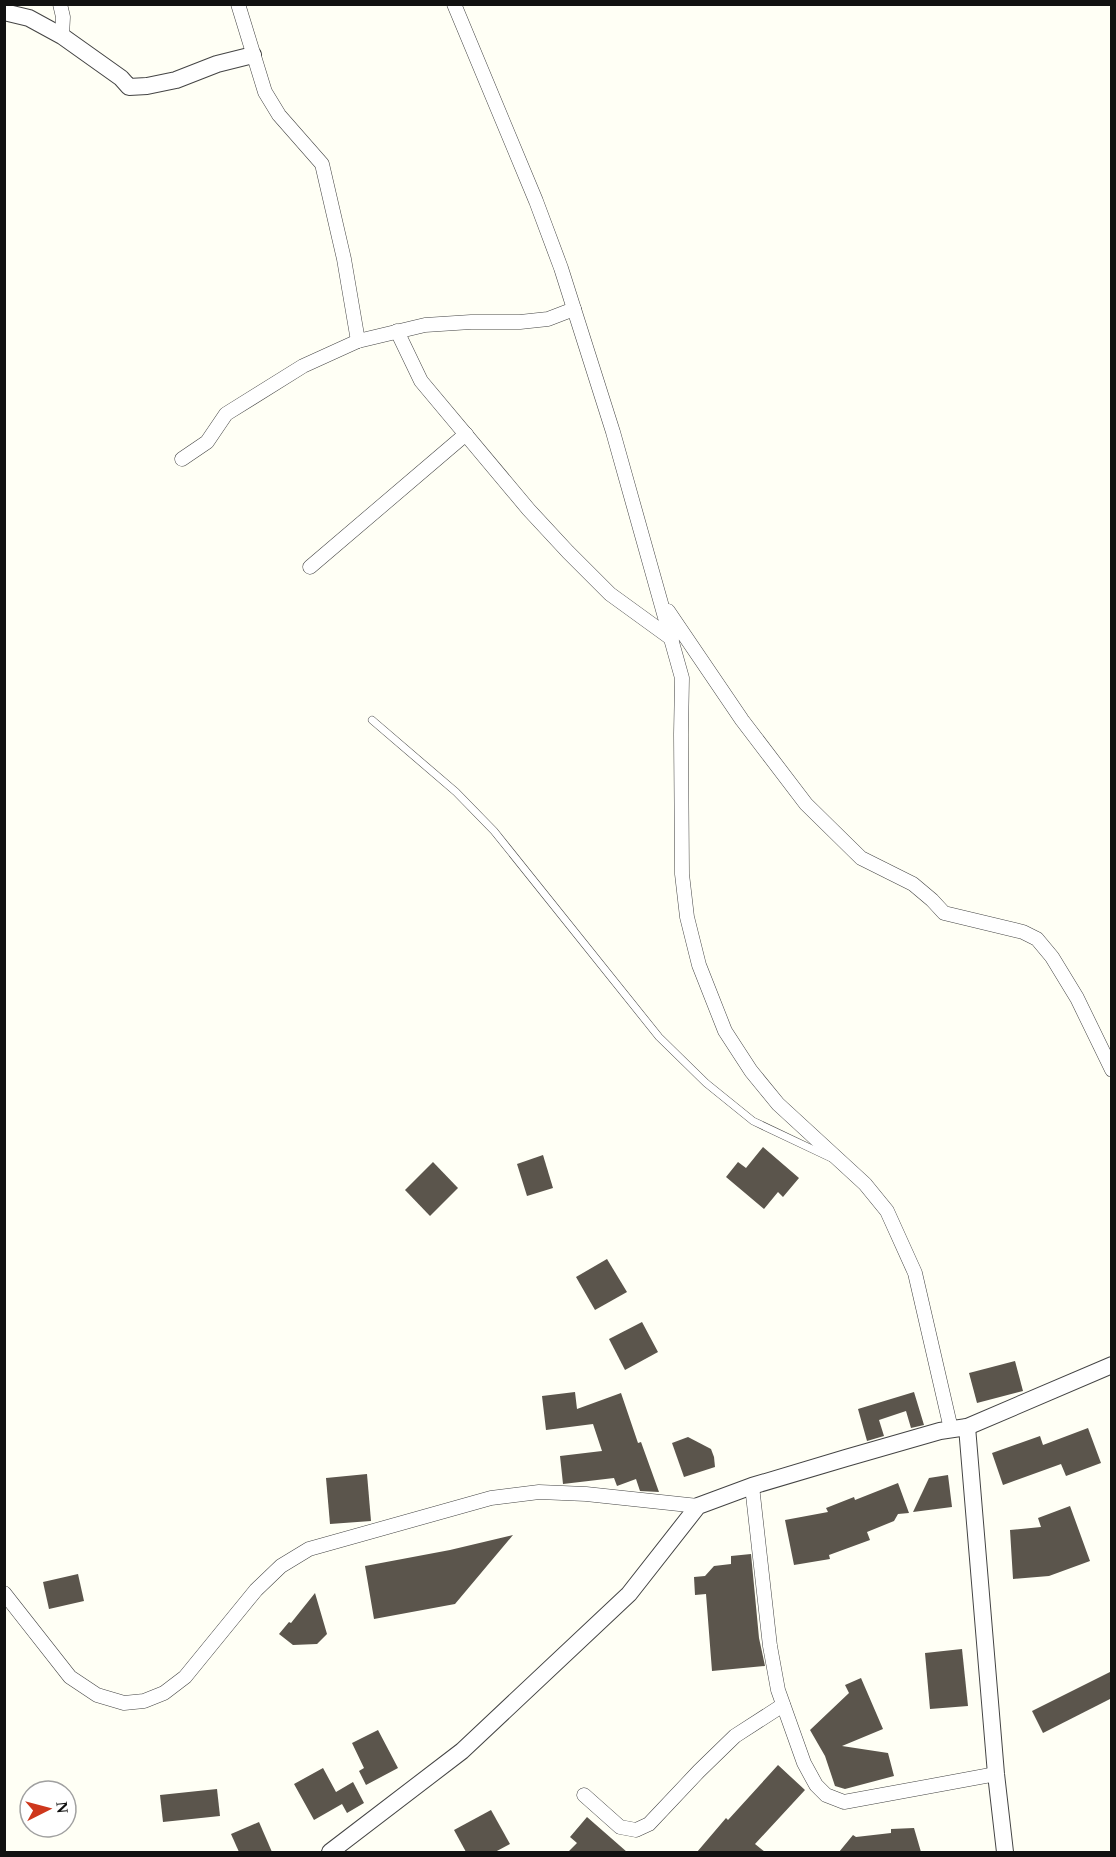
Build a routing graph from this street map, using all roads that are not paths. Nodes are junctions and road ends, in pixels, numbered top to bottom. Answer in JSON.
{"nodes":[{"id":1,"x":60,"y":4,"type":"edge"},
{"id":2,"x":238,"y":4,"type":"edge"},
{"id":3,"x":454,"y":4,"type":"edge"},
{"id":4,"x":4,"y":12,"type":"edge"},
{"id":5,"x":62,"y":36,"type":"junction"},
{"id":6,"x":253,"y":55,"type":"junction"},
{"id":7,"x":574,"y":309,"type":"junction"},
{"id":8,"x":397,"y":331,"type":"junction"},
{"id":9,"x":358,"y":341,"type":"junction"},
{"id":10,"x":466,"y":434,"type":"junction"},
{"id":11,"x":182,"y":459,"type":"dead end"},
{"id":12,"x":310,"y":567,"type":"dead end"},
{"id":13,"x":661,"y":602,"type":"junction"},
{"id":14,"x":672,"y":639,"type":"junction"},
{"id":15,"x":372,"y":720,"type":"dead end"},
{"id":16,"x":1112,"y":1070,"type":"edge"},
{"id":17,"x":846,"y":1166,"type":"junction"},
{"id":18,"x":1112,"y":1365,"type":"edge"},
{"id":19,"x":959,"y":1428,"type":"junction"},
{"id":20,"x":752,"y":1486,"type":"junction"},
{"id":21,"x":698,"y":1506,"type":"junction"},
{"id":22,"x":4,"y":1593,"type":"edge"},
{"id":23,"x":783,"y":1705,"type":"junction"},
{"id":24,"x":996,"y":1774,"type":"junction"},
{"id":25,"x":584,"y":1795,"type":"dead end"},
{"id":26,"x":330,"y":1852,"type":"edge"},
{"id":27,"x":1005,"y":1852,"type":"edge"}],
"edges":[{"from":1,"to":5,"type":"street"},
{"from":2,"to":6,"type":"street"},
{"from":3,"to":7,"type":"street"},
{"from":4,"to":5,"type":"street"},
{"from":5,"to":6,"type":"street"},
{"from":6,"to":9,"type":"street"},
{"from":7,"to":8,"type":"street"},
{"from":7,"to":13,"type":"street"},
{"from":8,"to":9,"type":"street"},
{"from":8,"to":10,"type":"street"},
{"from":9,"to":11,"type":"street"},
{"from":10,"to":12,"type":"street"},
{"from":10,"to":14,"type":"street"},
{"from":13,"to":14,"type":"street"},
{"from":13,"to":16,"type":"street"},
{"from":14,"to":17,"type":"street"},
{"from":15,"to":17,"type":"lane"},
{"from":17,"to":19,"type":"street"},
{"from":18,"to":19,"type":"street"},
{"from":19,"to":20,"type":"street"},
{"from":19,"to":24,"type":"street"},
{"from":20,"to":21,"type":"street"},
{"from":20,"to":23,"type":"street"},
{"from":21,"to":22,"type":"street"},
{"from":21,"to":26,"type":"street"},
{"from":23,"to":24,"type":"street"},
{"from":23,"to":25,"type":"street"},
{"from":24,"to":27,"type":"street"}]}
